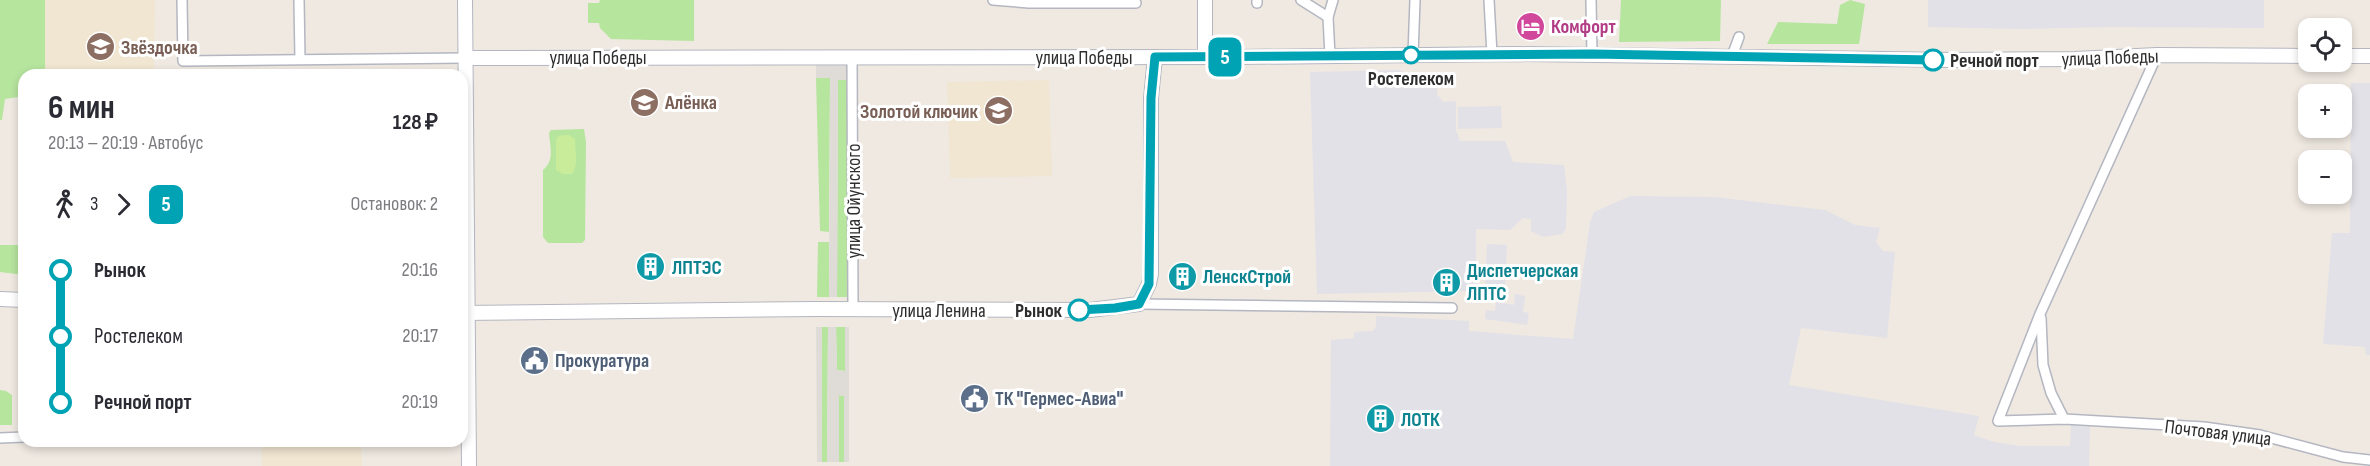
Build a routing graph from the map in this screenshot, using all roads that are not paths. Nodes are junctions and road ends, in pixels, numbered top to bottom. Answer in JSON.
{"nodes":[{"id":1,"x":182,"y":0,"type":"edge"},
{"id":2,"x":299,"y":0,"type":"edge"},
{"id":3,"x":465,"y":0,"type":"edge"},
{"id":4,"x":993,"y":0,"type":"edge"},
{"id":5,"x":1205,"y":0,"type":"edge"},
{"id":6,"x":1301,"y":0,"type":"edge"},
{"id":7,"x":1334,"y":0,"type":"edge"},
{"id":8,"x":1415,"y":0,"type":"edge"},
{"id":9,"x":1489,"y":0,"type":"edge"},
{"id":10,"x":1591,"y":0,"type":"edge"},
{"id":11,"x":1136,"y":3,"type":"dead end"},
{"id":12,"x":1328,"y":17,"type":"junction"},
{"id":13,"x":1740,"y":37,"type":"dead end"},
{"id":14,"x":1492,"y":54,"type":"junction"},
{"id":15,"x":1592,"y":54,"type":"junction"},
{"id":16,"x":1413,"y":55,"type":"junction"},
{"id":17,"x":2157,"y":55,"type":"junction"},
{"id":18,"x":852,"y":56,"type":"junction"},
{"id":19,"x":1330,"y":56,"type":"junction"},
{"id":20,"x":1732,"y":56,"type":"junction"},
{"id":21,"x":2298,"y":56,"type":"edge"},
{"id":22,"x":2352,"y":56,"type":"edge"},
{"id":23,"x":2370,"y":56,"type":"edge"},
{"id":24,"x":1155,"y":57,"type":"junction"},
{"id":25,"x":1205,"y":57,"type":"junction"},
{"id":26,"x":465,"y":58,"type":"junction"},
{"id":27,"x":300,"y":59,"type":"junction"},
{"id":28,"x":465,"y":69,"type":"edge"},
{"id":29,"x":0,"y":299,"type":"edge"},
{"id":30,"x":18,"y":300,"type":"edge"},
{"id":31,"x":1139,"y":304,"type":"junction"},
{"id":32,"x":1452,"y":308,"type":"dead end"},
{"id":33,"x":853,"y":310,"type":"junction"},
{"id":34,"x":468,"y":313,"type":"edge"},
{"id":35,"x":2040,"y":314,"type":"junction"},
{"id":36,"x":2064,"y":419,"type":"junction"},
{"id":37,"x":468,"y":428,"type":"edge"},
{"id":38,"x":0,"y":438,"type":"edge"},
{"id":39,"x":18,"y":438,"type":"edge"},
{"id":40,"x":2370,"y":460,"type":"edge"},
{"id":41,"x":469,"y":466,"type":"edge"}],
"edges":[{"from":1,"to":27,"type":"street","name":"улица Победы"},
{"from":2,"to":27,"type":"street"},
{"from":3,"to":26,"type":"main road"},
{"from":4,"to":11,"type":"street"},
{"from":5,"to":25,"type":"main road"},
{"from":6,"to":12,"type":"street"},
{"from":7,"to":12,"type":"street"},
{"from":8,"to":16,"type":"street"},
{"from":9,"to":14,"type":"street"},
{"from":10,"to":15,"type":"street"},
{"from":12,"to":19,"type":"street"},
{"from":13,"to":20,"type":"street"},
{"from":14,"to":15,"type":"main road","name":"улица Победы"},
{"from":14,"to":16,"type":"main road","name":"улица Победы"},
{"from":15,"to":20,"type":"main road","name":"улица Победы"},
{"from":16,"to":19,"type":"main road","name":"улица Победы"},
{"from":17,"to":20,"type":"main road","name":"улица Победы"},
{"from":17,"to":21,"type":"main road","name":"улица Победы"},
{"from":17,"to":35,"type":"street"},
{"from":18,"to":24,"type":"main road","name":"улица Победы"},
{"from":18,"to":26,"type":"main road","name":"улица Победы"},
{"from":18,"to":33,"type":"street","name":"улица Ойунского"},
{"from":19,"to":25,"type":"main road","name":"улица Победы"},
{"from":22,"to":23,"type":"main road"},
{"from":24,"to":25,"type":"main road","name":"улица Победы"},
{"from":24,"to":31,"type":"main road"},
{"from":26,"to":27,"type":"street","name":"улица Победы"},
{"from":26,"to":28,"type":"main road"},
{"from":29,"to":30,"type":"main road"},
{"from":31,"to":32,"type":"street","name":"улица Ленина"},
{"from":31,"to":33,"type":"main road","name":"улица Ленина"},
{"from":33,"to":34,"type":"main road","name":"улица Ленина"},
{"from":35,"to":36,"type":"street"},
{"from":35,"to":36,"type":"street","name":"Почтовая улица"},
{"from":36,"to":40,"type":"street","name":"Почтовая улица"},
{"from":37,"to":41,"type":"main road"},
{"from":38,"to":39,"type":"street"}]}
